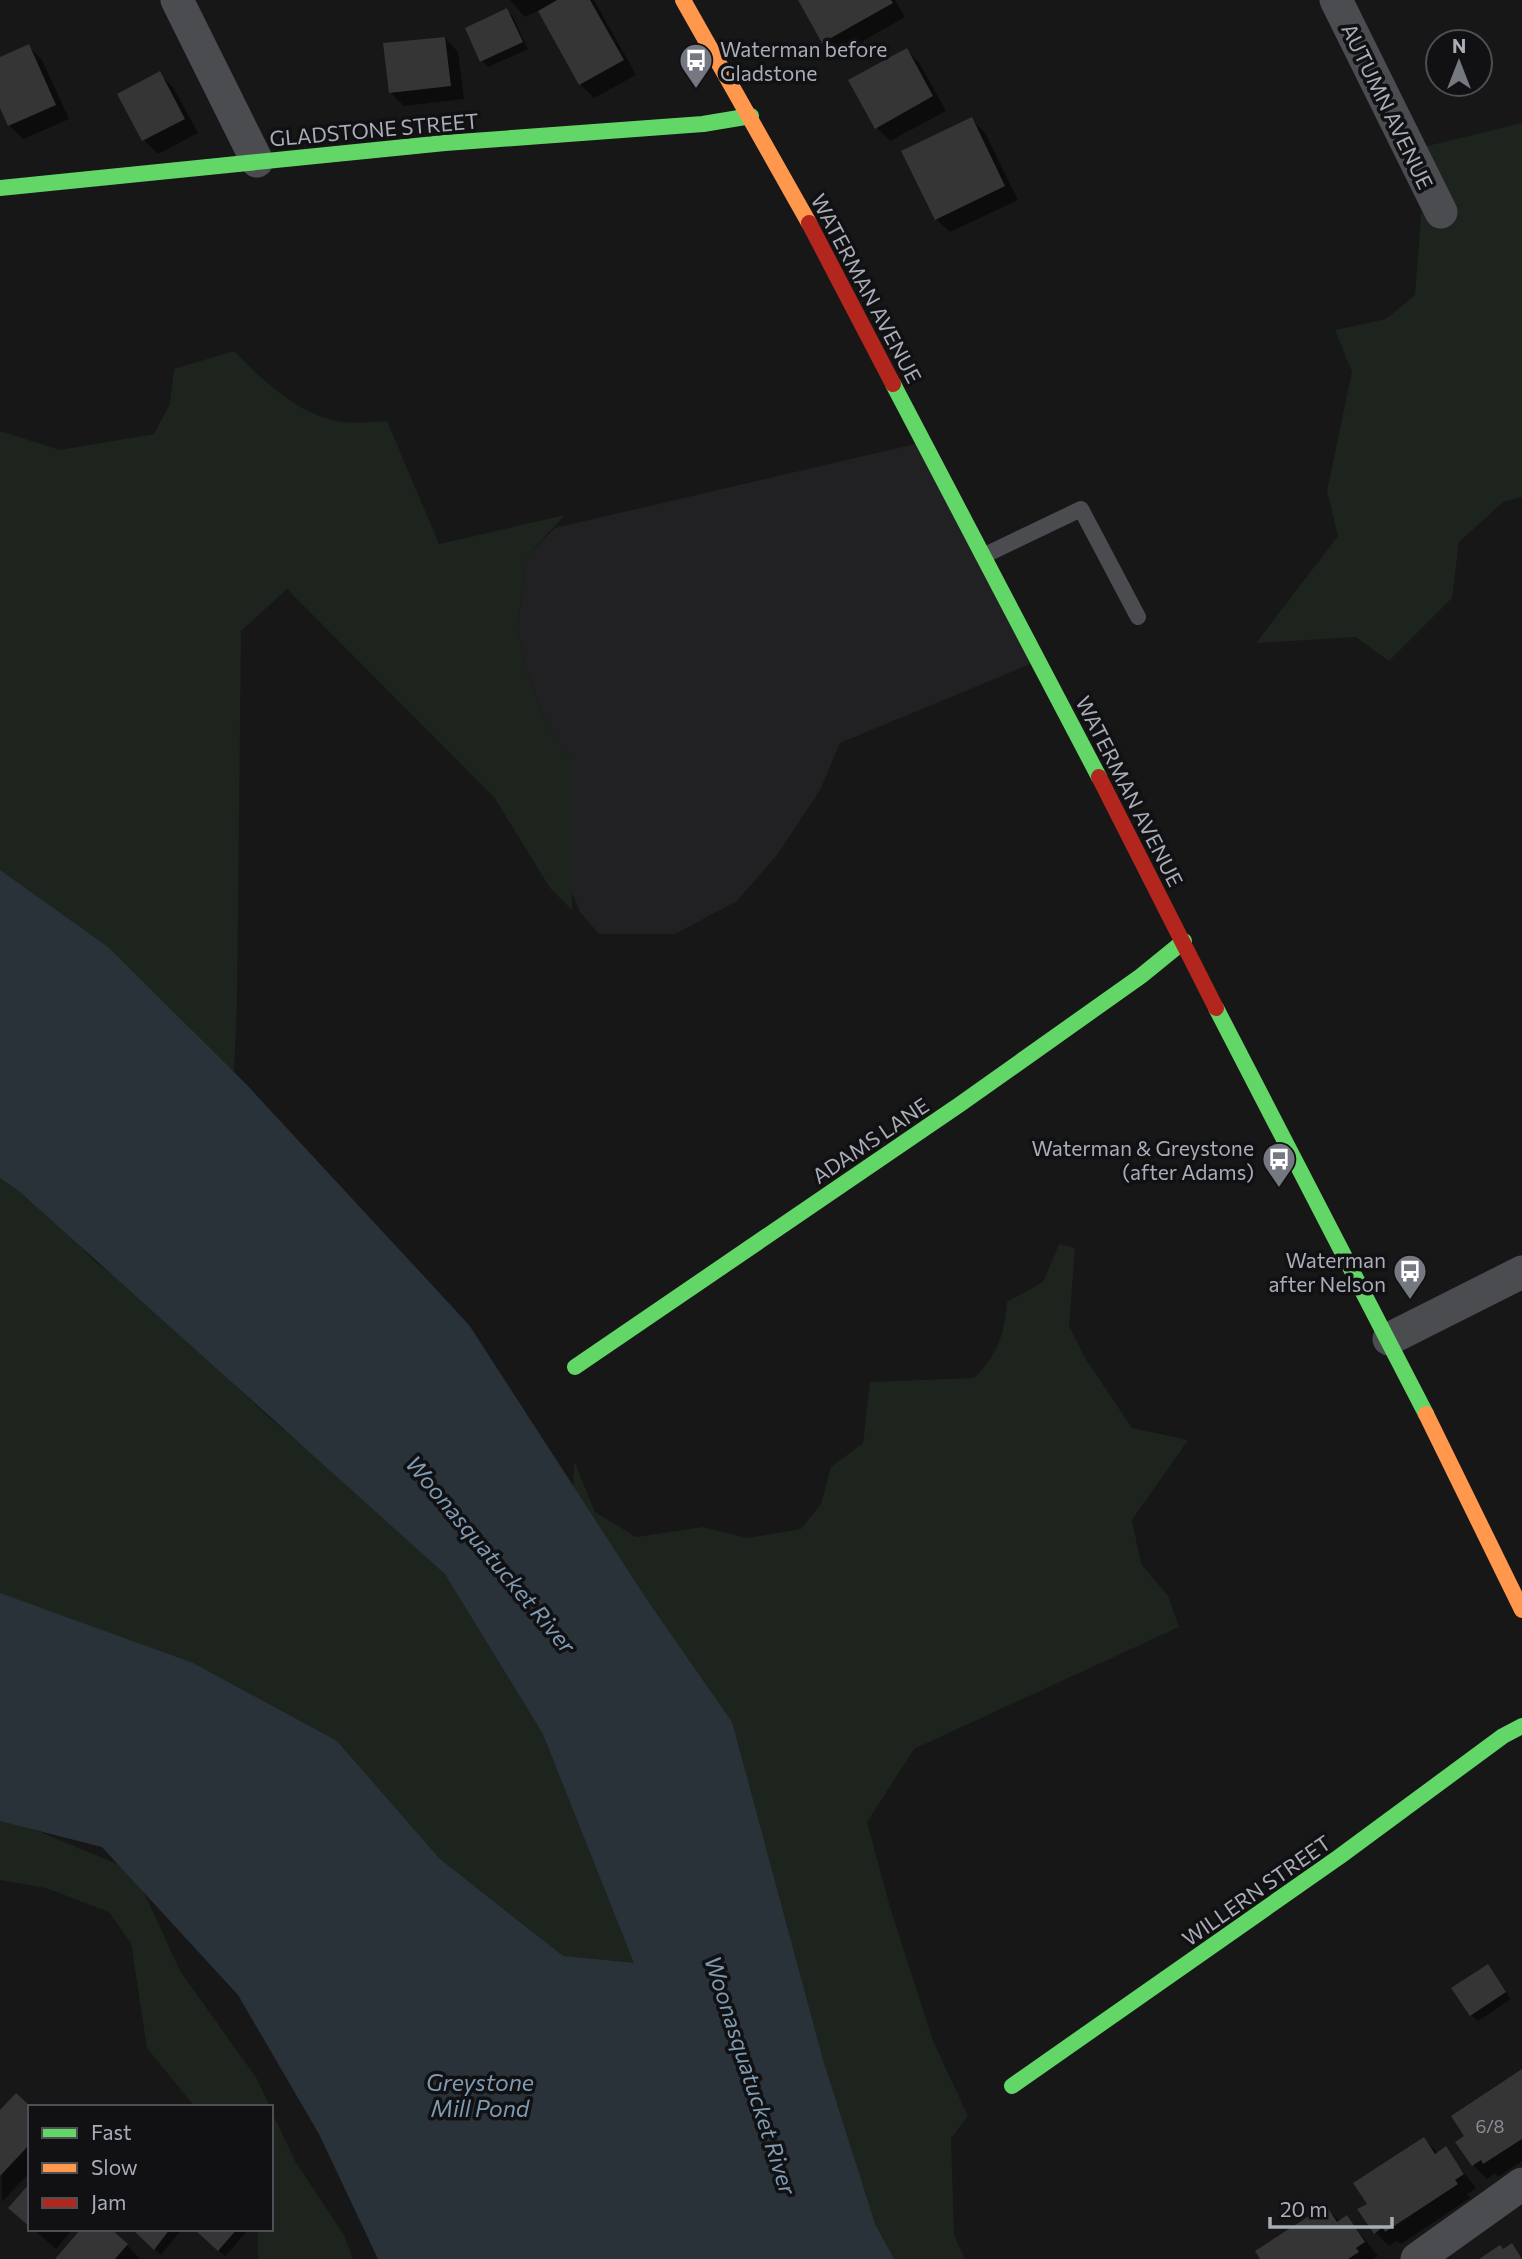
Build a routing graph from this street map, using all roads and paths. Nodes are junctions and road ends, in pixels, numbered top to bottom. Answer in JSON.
{"nodes":[{"id":1,"x":177,"y":0,"type":"edge"},
{"id":2,"x":684,"y":0,"type":"edge"},
{"id":3,"x":1336,"y":0,"type":"edge"},
{"id":4,"x":751,"y":116,"type":"junction"},
{"id":5,"x":257,"y":161,"type":"junction"},
{"id":6,"x":0,"y":188,"type":"edge"},
{"id":7,"x":1441,"y":212,"type":"dead end"},
{"id":8,"x":983,"y":555,"type":"junction"},
{"id":9,"x":1138,"y":617,"type":"dead end"},
{"id":10,"x":1184,"y":941,"type":"junction"},
{"id":11,"x":1522,"y":1272,"type":"edge"},
{"id":12,"x":1389,"y":1339,"type":"junction"},
{"id":13,"x":575,"y":1367,"type":"dead end"},
{"id":14,"x":1522,"y":1610,"type":"edge"},
{"id":15,"x":1522,"y":1726,"type":"edge"},
{"id":16,"x":1012,"y":2087,"type":"dead end"},
{"id":17,"x":1522,"y":2184,"type":"edge"},
{"id":18,"x":1417,"y":2259,"type":"edge"}],
"edges":[{"from":1,"to":5,"type":"street"},
{"from":2,"to":4,"type":"street","name":"WATERMAN AVENUE"},
{"from":3,"to":7,"type":"street","name":"AUTUMN AVENUE"},
{"from":4,"to":5,"type":"street","name":"GLADSTONE STREET"},
{"from":4,"to":8,"type":"street","name":"WATERMAN AVENUE"},
{"from":5,"to":6,"type":"street","name":"GLADSTONE STREET"},
{"from":8,"to":9,"type":"lane"},
{"from":8,"to":10,"type":"street","name":"WATERMAN AVENUE"},
{"from":10,"to":12,"type":"street","name":"WATERMAN AVENUE"},
{"from":10,"to":13,"type":"street","name":"ADAMS LANE"},
{"from":11,"to":12,"type":"street"},
{"from":12,"to":14,"type":"street","name":"WATERMAN AVENUE"},
{"from":15,"to":16,"type":"street","name":"WILLERN STREET"},
{"from":17,"to":18,"type":"street"}]}
